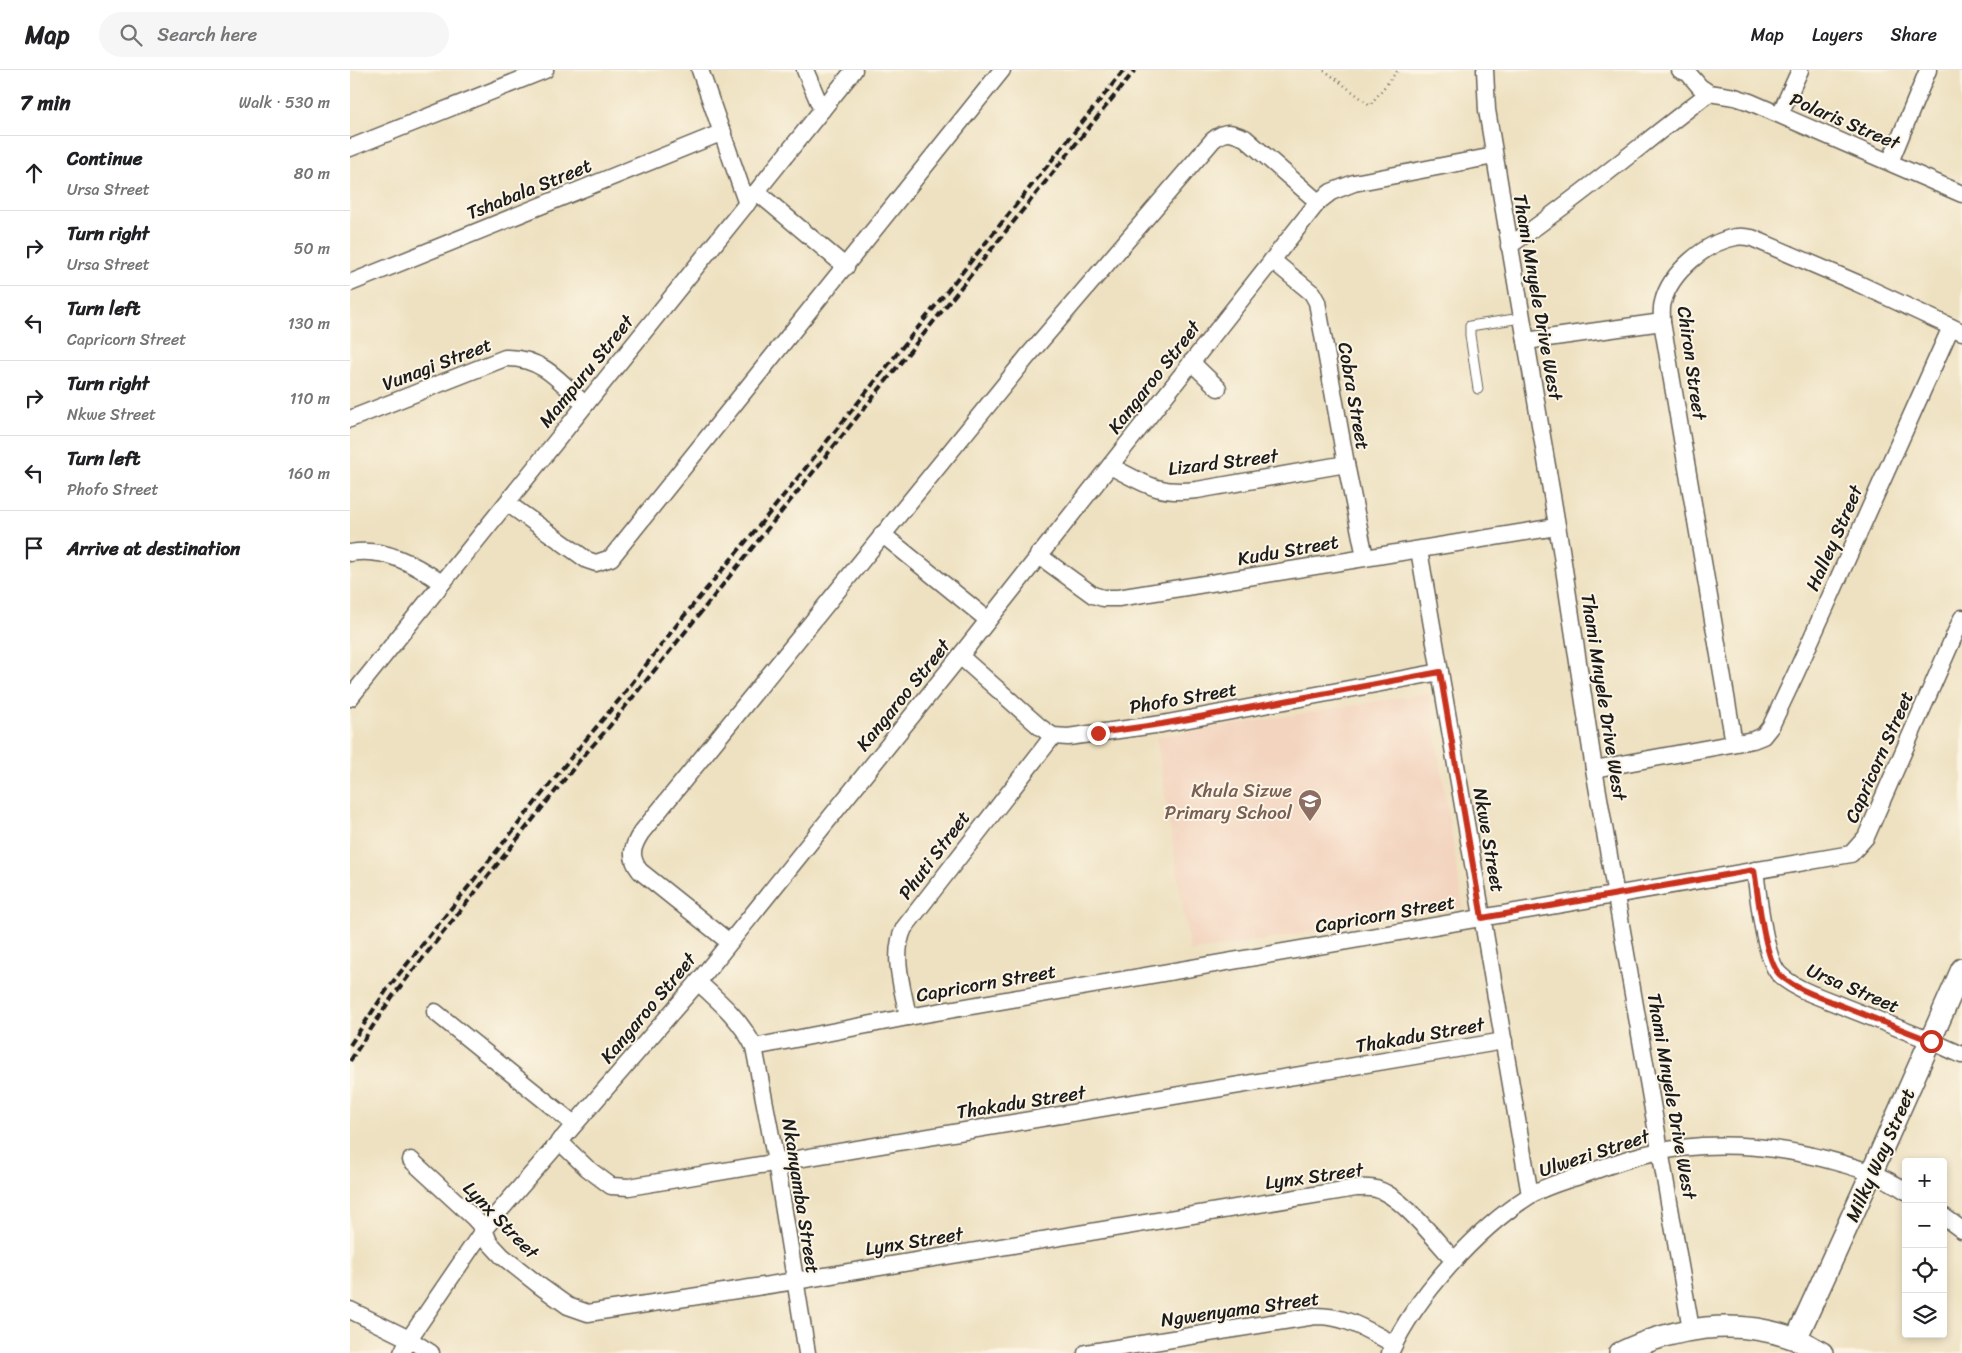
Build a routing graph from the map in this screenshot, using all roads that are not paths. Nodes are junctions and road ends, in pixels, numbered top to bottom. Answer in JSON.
{"nodes":[{"id":1,"x":545,"y":70,"type":"edge"},
{"id":2,"x":700,"y":70,"type":"edge"},
{"id":3,"x":805,"y":70,"type":"edge"},
{"id":4,"x":854,"y":70,"type":"edge"},
{"id":5,"x":1002,"y":70,"type":"edge"},
{"id":6,"x":1484,"y":70,"type":"edge"},
{"id":7,"x":1800,"y":70,"type":"edge"},
{"id":8,"x":1928,"y":70,"type":"edge"},
{"id":9,"x":1685,"y":71,"type":"edge"},
{"id":10,"x":1709,"y":93,"type":"junction"},
{"id":11,"x":822,"y":110,"type":"junction"},
{"id":12,"x":1780,"y":114,"type":"junction"},
{"id":13,"x":723,"y":132,"type":"junction"},
{"id":14,"x":350,"y":148,"type":"edge"},
{"id":15,"x":1494,"y":156,"type":"junction"},
{"id":16,"x":1890,"y":162,"type":"junction"},
{"id":17,"x":1962,"y":194,"type":"edge"},
{"id":18,"x":752,"y":198,"type":"junction"},
{"id":19,"x":1318,"y":202,"type":"junction"},
{"id":20,"x":1509,"y":246,"type":"junction"},
{"id":21,"x":1272,"y":260,"type":"junction"},
{"id":22,"x":846,"y":267,"type":"junction"},
{"id":23,"x":350,"y":283,"type":"edge"},
{"id":24,"x":1521,"y":318,"type":"junction"},
{"id":25,"x":1662,"y":322,"type":"junction"},
{"id":26,"x":1957,"y":330,"type":"edge"},
{"id":27,"x":1526,"y":341,"type":"junction"},
{"id":28,"x":1191,"y":362,"type":"junction"},
{"id":29,"x":1218,"y":388,"type":"dead end"},
{"id":30,"x":1478,"y":389,"type":"dead end"},
{"id":31,"x":585,"y":405,"type":"junction"},
{"id":32,"x":350,"y":420,"type":"edge"},
{"id":33,"x":1346,"y":464,"type":"junction"},
{"id":34,"x":1110,"y":466,"type":"junction"},
{"id":35,"x":507,"y":503,"type":"junction"},
{"id":36,"x":1556,"y":527,"type":"junction"},
{"id":37,"x":882,"y":534,"type":"junction"},
{"id":38,"x":1420,"y":550,"type":"junction"},
{"id":39,"x":350,"y":553,"type":"edge"},
{"id":40,"x":1038,"y":555,"type":"junction"},
{"id":41,"x":1365,"y":557,"type":"junction"},
{"id":42,"x":442,"y":583,"type":"junction"},
{"id":43,"x":1962,"y":618,"type":"edge"},
{"id":44,"x":988,"y":620,"type":"junction"},
{"id":45,"x":960,"y":656,"type":"junction"},
{"id":46,"x":1440,"y":672,"type":"junction"},
{"id":47,"x":350,"y":698,"type":"edge"},
{"id":48,"x":1053,"y":736,"type":"junction"},
{"id":49,"x":1734,"y":743,"type":"junction"},
{"id":50,"x":1594,"y":769,"type":"junction"},
{"id":51,"x":1754,"y":870,"type":"junction"},
{"id":52,"x":1617,"y":893,"type":"junction"},
{"id":53,"x":1482,"y":918,"type":"junction"},
{"id":54,"x":729,"y":942,"type":"junction"},
{"id":55,"x":1962,"y":969,"type":"edge"},
{"id":56,"x":698,"y":982,"type":"junction"},
{"id":57,"x":435,"y":1012,"type":"dead end"},
{"id":58,"x":908,"y":1017,"type":"junction"},
{"id":59,"x":1504,"y":1041,"type":"junction"},
{"id":60,"x":1931,"y":1041,"type":"junction"},
{"id":61,"x":754,"y":1047,"type":"junction"},
{"id":62,"x":1962,"y":1056,"type":"edge"},
{"id":63,"x":574,"y":1124,"type":"junction"},
{"id":64,"x":559,"y":1141,"type":"junction"},
{"id":65,"x":1661,"y":1151,"type":"junction"},
{"id":66,"x":411,"y":1160,"type":"dead end"},
{"id":67,"x":776,"y":1162,"type":"junction"},
{"id":68,"x":1872,"y":1172,"type":"junction"},
{"id":69,"x":1902,"y":1189,"type":"edge"},
{"id":70,"x":1530,"y":1195,"type":"junction"},
{"id":71,"x":1947,"y":1219,"type":"edge"},
{"id":72,"x":484,"y":1229,"type":"junction"},
{"id":73,"x":1962,"y":1230,"type":"edge"},
{"id":74,"x":1454,"y":1260,"type":"junction"},
{"id":75,"x":795,"y":1281,"type":"junction"},
{"id":76,"x":350,"y":1310,"type":"edge"},
{"id":77,"x":1691,"y":1329,"type":"junction"},
{"id":78,"x":1796,"y":1339,"type":"junction"},
{"id":79,"x":406,"y":1346,"type":"edge"},
{"id":80,"x":1392,"y":1349,"type":"edge"},
{"id":81,"x":430,"y":1353,"type":"edge"},
{"id":82,"x":807,"y":1353,"type":"edge"},
{"id":83,"x":1086,"y":1353,"type":"edge"},
{"id":84,"x":1620,"y":1353,"type":"edge"},
{"id":85,"x":1822,"y":1353,"type":"edge"}],
"edges":[{"from":1,"to":14,"type":"street"},
{"from":2,"to":13,"type":"street"},
{"from":3,"to":11,"type":"street"},
{"from":4,"to":11,"type":"street","name":"Mampuru Street"},
{"from":5,"to":22,"type":"street"},
{"from":6,"to":15,"type":"street","name":"Thami Mnyele Drive West"},
{"from":7,"to":12,"type":"street"},
{"from":8,"to":16,"type":"street"},
{"from":9,"to":10,"type":"street"},
{"from":10,"to":12,"type":"street","name":"Polaris Street"},
{"from":10,"to":20,"type":"street"},
{"from":11,"to":18,"type":"street","name":"Mampuru Street"},
{"from":12,"to":16,"type":"street","name":"Polaris Street"},
{"from":13,"to":18,"type":"street"},
{"from":13,"to":23,"type":"street","name":"Tshabala Street"},
{"from":15,"to":19,"type":"street","name":"Kangaroo Street"},
{"from":15,"to":20,"type":"street","name":"Thami Mnyele Drive West"},
{"from":16,"to":17,"type":"street","name":"Polaris Street"},
{"from":18,"to":22,"type":"street"},
{"from":18,"to":31,"type":"street","name":"Mampuru Street"},
{"from":19,"to":21,"type":"street","name":"Kangaroo Street"},
{"from":19,"to":37,"type":"street"},
{"from":20,"to":24,"type":"street","name":"Thami Mnyele Drive West"},
{"from":21,"to":28,"type":"street","name":"Kangaroo Street"},
{"from":21,"to":33,"type":"street","name":"Cobra Street"},
{"from":22,"to":35,"type":"street"},
{"from":24,"to":27,"type":"street","name":"Thami Mnyele Drive West"},
{"from":24,"to":30,"type":"lane"},
{"from":25,"to":26,"type":"street","name":"Chiron Street"},
{"from":25,"to":27,"type":"street"},
{"from":25,"to":49,"type":"street","name":"Chiron Street"},
{"from":26,"to":49,"type":"street","name":"Halley Street"},
{"from":27,"to":36,"type":"street","name":"Thami Mnyele Drive West"},
{"from":28,"to":29,"type":"street"},
{"from":28,"to":34,"type":"street","name":"Kangaroo Street"},
{"from":31,"to":32,"type":"street","name":"Vunagi Street"},
{"from":31,"to":35,"type":"street","name":"Mampuru Street"},
{"from":33,"to":34,"type":"street","name":"Lizard Street"},
{"from":33,"to":41,"type":"street","name":"Cobra Street"},
{"from":34,"to":40,"type":"street","name":"Kangaroo Street"},
{"from":35,"to":42,"type":"street","name":"Mampuru Street"},
{"from":36,"to":38,"type":"street","name":"Kudu Street"},
{"from":36,"to":50,"type":"street","name":"Thami Mnyele Drive West"},
{"from":37,"to":44,"type":"street"},
{"from":37,"to":54,"type":"street"},
{"from":38,"to":41,"type":"street","name":"Kudu Street"},
{"from":38,"to":46,"type":"street","name":"Nkwe Street"},
{"from":39,"to":42,"type":"street"},
{"from":40,"to":41,"type":"street","name":"Kudu Street"},
{"from":40,"to":44,"type":"street","name":"Kangaroo Street"},
{"from":42,"to":47,"type":"street","name":"Mampuru Street"},
{"from":43,"to":51,"type":"street","name":"Capricorn Street"},
{"from":44,"to":45,"type":"street","name":"Kangaroo Street"},
{"from":45,"to":48,"type":"street"},
{"from":45,"to":54,"type":"street","name":"Kangaroo Street"},
{"from":46,"to":48,"type":"street","name":"Phofo Street"},
{"from":46,"to":53,"type":"street","name":"Nkwe Street"},
{"from":48,"to":58,"type":"street","name":"Phuti Street"},
{"from":49,"to":50,"type":"street","name":"Halley Street"},
{"from":50,"to":52,"type":"street","name":"Thami Mnyele Drive West"},
{"from":51,"to":52,"type":"street","name":"Capricorn Street"},
{"from":51,"to":60,"type":"street","name":"Ursa Street"},
{"from":52,"to":53,"type":"street","name":"Capricorn Street"},
{"from":52,"to":65,"type":"street","name":"Thami Mnyele Drive West"},
{"from":53,"to":58,"type":"street","name":"Capricorn Street"},
{"from":53,"to":59,"type":"street","name":"Nkwe Street"},
{"from":54,"to":56,"type":"street","name":"Kangaroo Street"},
{"from":55,"to":60,"type":"street","name":"Milky Way Street"},
{"from":56,"to":61,"type":"street"},
{"from":56,"to":63,"type":"street","name":"Kangaroo Street"},
{"from":57,"to":63,"type":"street"},
{"from":58,"to":61,"type":"street","name":"Capricorn Street"},
{"from":59,"to":67,"type":"street","name":"Thakadu Street"},
{"from":59,"to":70,"type":"street","name":"Nkwe Street"},
{"from":60,"to":62,"type":"street","name":"Ursa Street"},
{"from":60,"to":68,"type":"street","name":"Milky Way Street"},
{"from":61,"to":67,"type":"street","name":"Nkanyamba Street"},
{"from":63,"to":64,"type":"street","name":"Kangaroo Street"},
{"from":64,"to":67,"type":"street","name":"Thakadu Street"},
{"from":64,"to":72,"type":"street","name":"Kangaroo Street"},
{"from":65,"to":68,"type":"street","name":"Ulwezi Street"},
{"from":65,"to":70,"type":"street","name":"Ulwezi Street"},
{"from":65,"to":77,"type":"street","name":"Thami Mnyele Drive West"},
{"from":66,"to":72,"type":"street","name":"Lynx Street"},
{"from":67,"to":75,"type":"street","name":"Nkanyamba Street"},
{"from":68,"to":69,"type":"street","name":"Ulwezi Street"},
{"from":68,"to":78,"type":"street","name":"Milky Way Street"},
{"from":70,"to":74,"type":"street","name":"Ulwezi Street"},
{"from":71,"to":73,"type":"street"},
{"from":72,"to":75,"type":"street","name":"Lynx Street"},
{"from":72,"to":79,"type":"street","name":"Kangaroo Street"},
{"from":74,"to":75,"type":"street","name":"Lynx Street"},
{"from":74,"to":80,"type":"street","name":"Ulwezi Street"},
{"from":75,"to":82,"type":"street","name":"Nkanyamba Street"},
{"from":76,"to":79,"type":"street"},
{"from":77,"to":78,"type":"street"},
{"from":77,"to":84,"type":"street"},
{"from":78,"to":85,"type":"street"},
{"from":79,"to":81,"type":"street"},
{"from":80,"to":83,"type":"street","name":"Ngwenyama Street"}]}
